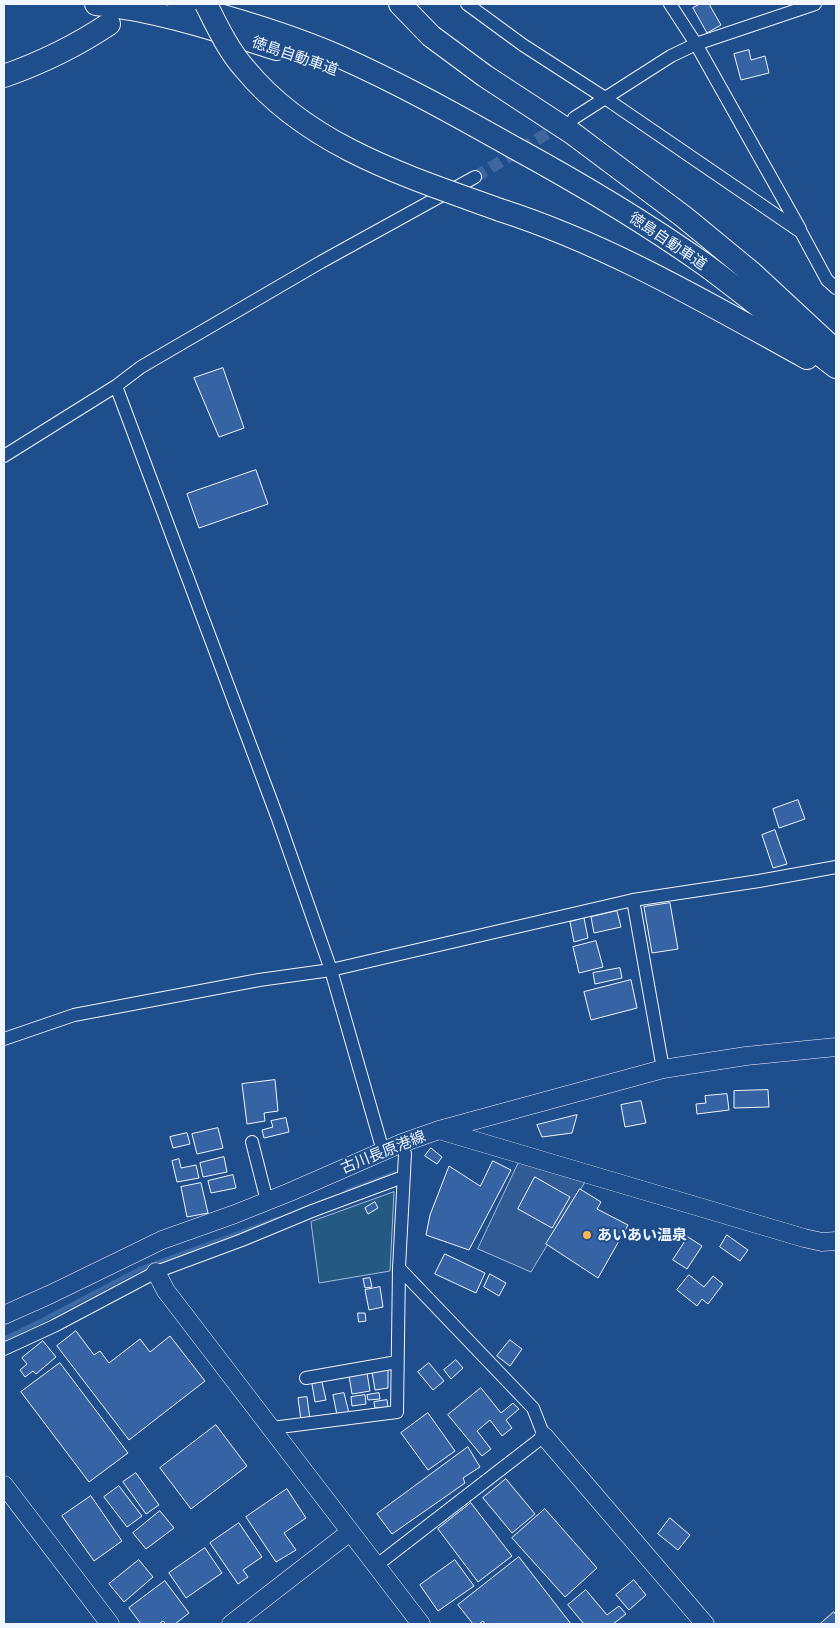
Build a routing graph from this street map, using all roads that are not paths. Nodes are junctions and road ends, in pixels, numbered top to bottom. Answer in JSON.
{"nodes":[{"id":1,"x":96,"y":4,"type":"edge"},
{"id":2,"x":206,"y":4,"type":"edge"},
{"id":3,"x":400,"y":4,"type":"edge"},
{"id":4,"x":467,"y":4,"type":"edge"},
{"id":5,"x":670,"y":4,"type":"edge"},
{"id":6,"x":815,"y":4,"type":"edge"},
{"id":7,"x":172,"y":10,"type":"edge"},
{"id":8,"x":109,"y":24,"type":"dead end"},
{"id":9,"x":696,"y":44,"type":"junction"},
{"id":10,"x":4,"y":76,"type":"edge"},
{"id":11,"x":605,"y":98,"type":"junction"},
{"id":12,"x":574,"y":118,"type":"tunnel mouth"},
{"id":13,"x":475,"y":177,"type":"tunnel mouth"},
{"id":14,"x":801,"y":232,"type":"junction"},
{"id":15,"x":836,"y":288,"type":"edge"},
{"id":16,"x":836,"y":351,"type":"edge"},
{"id":17,"x":836,"y":367,"type":"edge"},
{"id":18,"x":836,"y":374,"type":"edge"},
{"id":19,"x":116,"y":386,"type":"junction"},
{"id":20,"x":4,"y":456,"type":"edge"},
{"id":21,"x":836,"y":867,"type":"edge"},
{"id":22,"x":634,"y":900,"type":"junction"},
{"id":23,"x":331,"y":970,"type":"junction"},
{"id":24,"x":4,"y":1039,"type":"edge"},
{"id":25,"x":836,"y":1047,"type":"edge"},
{"id":26,"x":663,"y":1069,"type":"junction"},
{"id":27,"x":439,"y":1130,"type":"junction"},
{"id":28,"x":252,"y":1142,"type":"dead end"},
{"id":29,"x":402,"y":1143,"type":"junction"},
{"id":30,"x":383,"y":1151,"type":"junction"},
{"id":31,"x":403,"y":1177,"type":"junction"},
{"id":32,"x":267,"y":1201,"type":"junction"},
{"id":33,"x":836,"y":1241,"type":"edge"},
{"id":34,"x":399,"y":1268,"type":"junction"},
{"id":35,"x":156,"y":1272,"type":"junction"},
{"id":36,"x":4,"y":1314,"type":"edge"},
{"id":37,"x":4,"y":1349,"type":"edge"},
{"id":38,"x":397,"y":1362,"type":"junction"},
{"id":39,"x":306,"y":1378,"type":"dead end"},
{"id":40,"x":272,"y":1428,"type":"junction"},
{"id":41,"x":544,"y":1436,"type":"junction"},
{"id":42,"x":4,"y":1485,"type":"edge"},
{"id":43,"x":350,"y":1532,"type":"junction"},
{"id":44,"x":377,"y":1565,"type":"junction"},
{"id":45,"x":110,"y":1624,"type":"edge"},
{"id":46,"x":231,"y":1624,"type":"edge"},
{"id":47,"x":421,"y":1624,"type":"edge"},
{"id":48,"x":705,"y":1624,"type":"edge"}],
"edges":[{"from":1,"to":7,"type":"highway","name":"徳島自動車道"},
{"from":2,"to":18,"type":"highway","bridge":true},
{"from":3,"to":16,"type":"highway"},
{"from":4,"to":11,"type":"street"},
{"from":5,"to":9,"type":"street"},
{"from":6,"to":9,"type":"street"},
{"from":7,"to":17,"type":"highway","name":"徳島自動車道"},
{"from":8,"to":10,"type":"highway"},
{"from":9,"to":11,"type":"street"},
{"from":9,"to":14,"type":"street"},
{"from":11,"to":12,"type":"street"},
{"from":11,"to":14,"type":"street"},
{"from":13,"to":19,"type":"street"},
{"from":14,"to":15,"type":"street"},
{"from":19,"to":20,"type":"street"},
{"from":19,"to":23,"type":"street"},
{"from":21,"to":22,"type":"street"},
{"from":22,"to":23,"type":"street"},
{"from":22,"to":26,"type":"street"},
{"from":23,"to":24,"type":"street"},
{"from":23,"to":30,"type":"street"},
{"from":25,"to":26,"type":"street"},
{"from":26,"to":27,"type":"street"},
{"from":27,"to":29,"type":"street","name":"古川長原港線"},
{"from":27,"to":33,"type":"street","name":"古川長原港線"},
{"from":28,"to":32,"type":"street"},
{"from":29,"to":30,"type":"street","name":"古川長原港線"},
{"from":29,"to":31,"type":"street"},
{"from":30,"to":32,"type":"street","name":"古川長原港線"},
{"from":31,"to":34,"type":"street"},
{"from":31,"to":35,"type":"street"},
{"from":32,"to":36,"type":"street","name":"古川長原港線"},
{"from":34,"to":38,"type":"street"},
{"from":34,"to":41,"type":"street"},
{"from":35,"to":37,"type":"street"},
{"from":35,"to":40,"type":"street"},
{"from":38,"to":39,"type":"street"},
{"from":38,"to":40,"type":"street"},
{"from":40,"to":43,"type":"street"},
{"from":41,"to":44,"type":"street"},
{"from":41,"to":48,"type":"street"},
{"from":42,"to":45,"type":"street"},
{"from":43,"to":44,"type":"street"},
{"from":43,"to":46,"type":"street"},
{"from":44,"to":47,"type":"street"}]}
